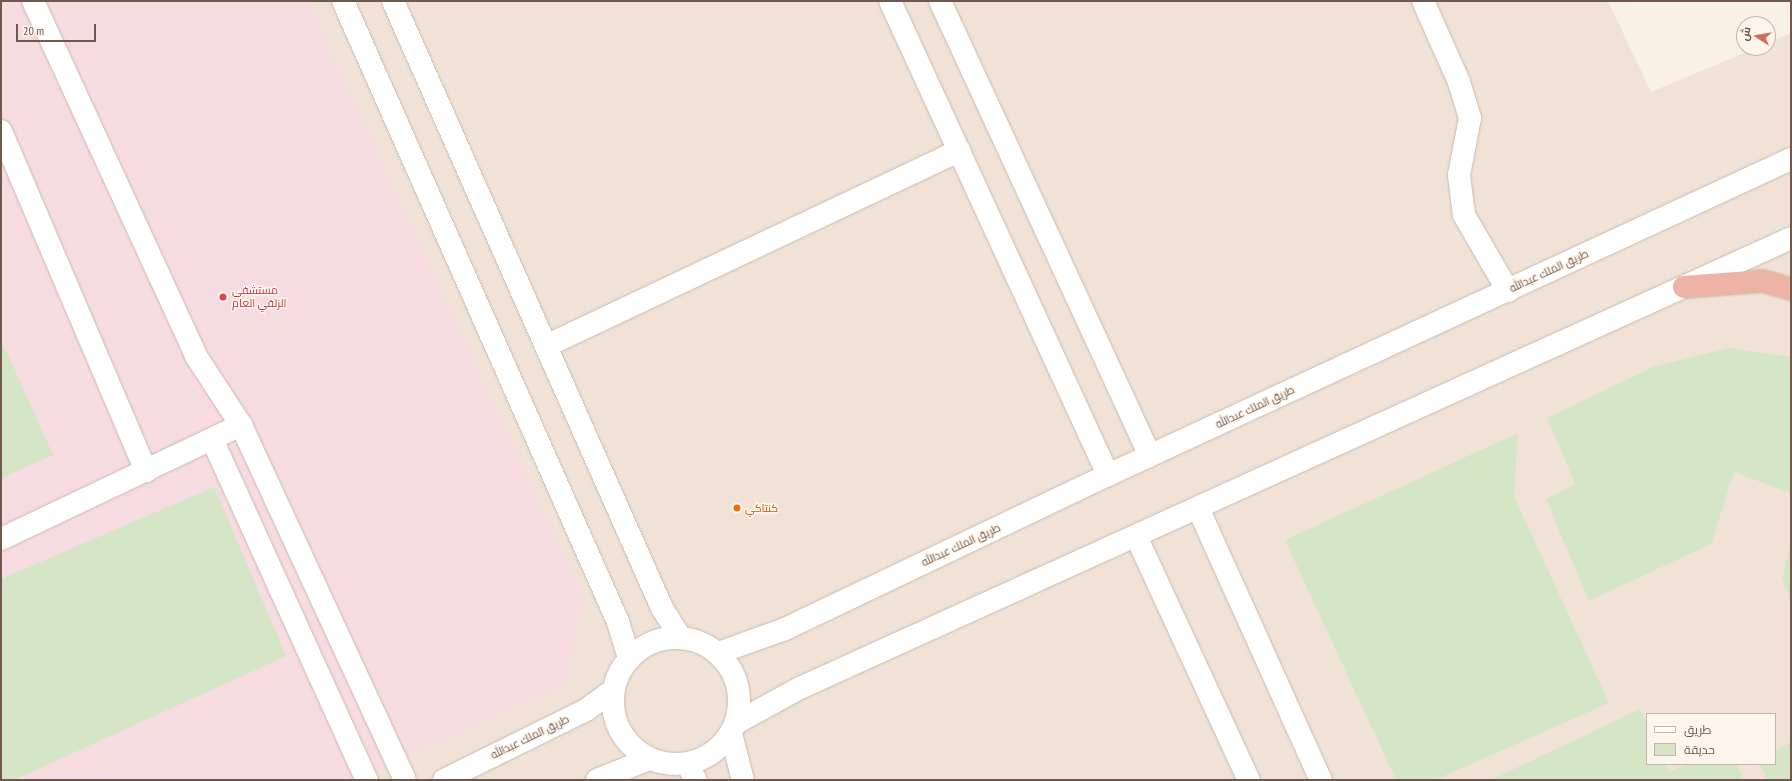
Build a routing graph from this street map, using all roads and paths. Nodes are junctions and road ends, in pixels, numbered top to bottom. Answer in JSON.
{"nodes":[{"id":1,"x":33,"y":1,"type":"edge"},
{"id":2,"x":342,"y":1,"type":"edge"},
{"id":3,"x":393,"y":1,"type":"edge"},
{"id":4,"x":890,"y":1,"type":"edge"},
{"id":5,"x":940,"y":1,"type":"edge"},
{"id":6,"x":1423,"y":1,"type":"edge"},
{"id":7,"x":1,"y":131,"type":"edge"},
{"id":8,"x":958,"y":151,"type":"junction"},
{"id":9,"x":1791,"y":159,"type":"edge"},
{"id":10,"x":1791,"y":238,"type":"edge"},
{"id":11,"x":1684,"y":287,"type":"junction"},
{"id":12,"x":1791,"y":288,"type":"edge"},
{"id":13,"x":1508,"y":290,"type":"junction"},
{"id":14,"x":546,"y":346,"type":"junction"},
{"id":15,"x":241,"y":425,"type":"junction"},
{"id":16,"x":212,"y":440,"type":"junction"},
{"id":17,"x":1150,"y":456,"type":"junction"},
{"id":18,"x":146,"y":471,"type":"junction"},
{"id":19,"x":1108,"y":475,"type":"junction"},
{"id":20,"x":1198,"y":508,"type":"junction"},
{"id":21,"x":1136,"y":536,"type":"junction"},
{"id":22,"x":1,"y":539,"type":"edge"},
{"id":23,"x":621,"y":634,"type":"junction"},
{"id":24,"x":682,"y":638,"type":"junction"},
{"id":25,"x":718,"y":653,"type":"junction"},
{"id":26,"x":629,"y":659,"type":"junction"},
{"id":27,"x":614,"y":690,"type":"junction"},
{"id":28,"x":592,"y":706,"type":"junction"},
{"id":29,"x":734,"y":728,"type":"junction"},
{"id":30,"x":649,"y":759,"type":"junction"},
{"id":31,"x":691,"y":772,"type":"edge"},
{"id":32,"x":367,"y":780,"type":"edge"},
{"id":33,"x":405,"y":780,"type":"edge"},
{"id":34,"x":444,"y":780,"type":"edge"},
{"id":35,"x":597,"y":780,"type":"edge"},
{"id":36,"x":743,"y":780,"type":"edge"},
{"id":37,"x":1249,"y":780,"type":"edge"},
{"id":38,"x":1320,"y":780,"type":"edge"}],
"edges":[{"from":1,"to":15,"type":"street"},
{"from":2,"to":23,"type":"street"},
{"from":3,"to":14,"type":"street"},
{"from":4,"to":8,"type":"street"},
{"from":5,"to":17,"type":"street"},
{"from":6,"to":13,"type":"street"},
{"from":7,"to":18,"type":"street"},
{"from":8,"to":14,"type":"street"},
{"from":8,"to":19,"type":"street"},
{"from":9,"to":13,"type":"street","name":"طريق الملك عبدالله"},
{"from":10,"to":11,"type":"street"},
{"from":11,"to":12,"type":"highway"},
{"from":11,"to":20,"type":"street"},
{"from":13,"to":17,"type":"street","name":"طريق الملك عبدالله"},
{"from":14,"to":24,"type":"street"},
{"from":15,"to":16,"type":"street"},
{"from":15,"to":33,"type":"street"},
{"from":16,"to":18,"type":"street"},
{"from":16,"to":32,"type":"street"},
{"from":17,"to":19,"type":"street","name":"طريق الملك عبدالله"},
{"from":18,"to":22,"type":"street"},
{"from":19,"to":25,"type":"street","name":"طريق الملك عبدالله"},
{"from":20,"to":21,"type":"street"},
{"from":20,"to":38,"type":"street"},
{"from":21,"to":29,"type":"street"},
{"from":21,"to":37,"type":"street"},
{"from":23,"to":26,"type":"street"},
{"from":23,"to":28,"type":"street"},
{"from":24,"to":25,"type":"street"},
{"from":24,"to":26,"type":"street"},
{"from":25,"to":29,"type":"street"},
{"from":26,"to":27,"type":"street"},
{"from":27,"to":28,"type":"street","name":"طريق الملك عبدالله"},
{"from":27,"to":30,"type":"street"},
{"from":28,"to":34,"type":"street","name":"طريق الملك عبدالله"},
{"from":29,"to":31,"type":"street"},
{"from":29,"to":36,"type":"street"},
{"from":30,"to":31,"type":"street"},
{"from":30,"to":35,"type":"street"}]}
